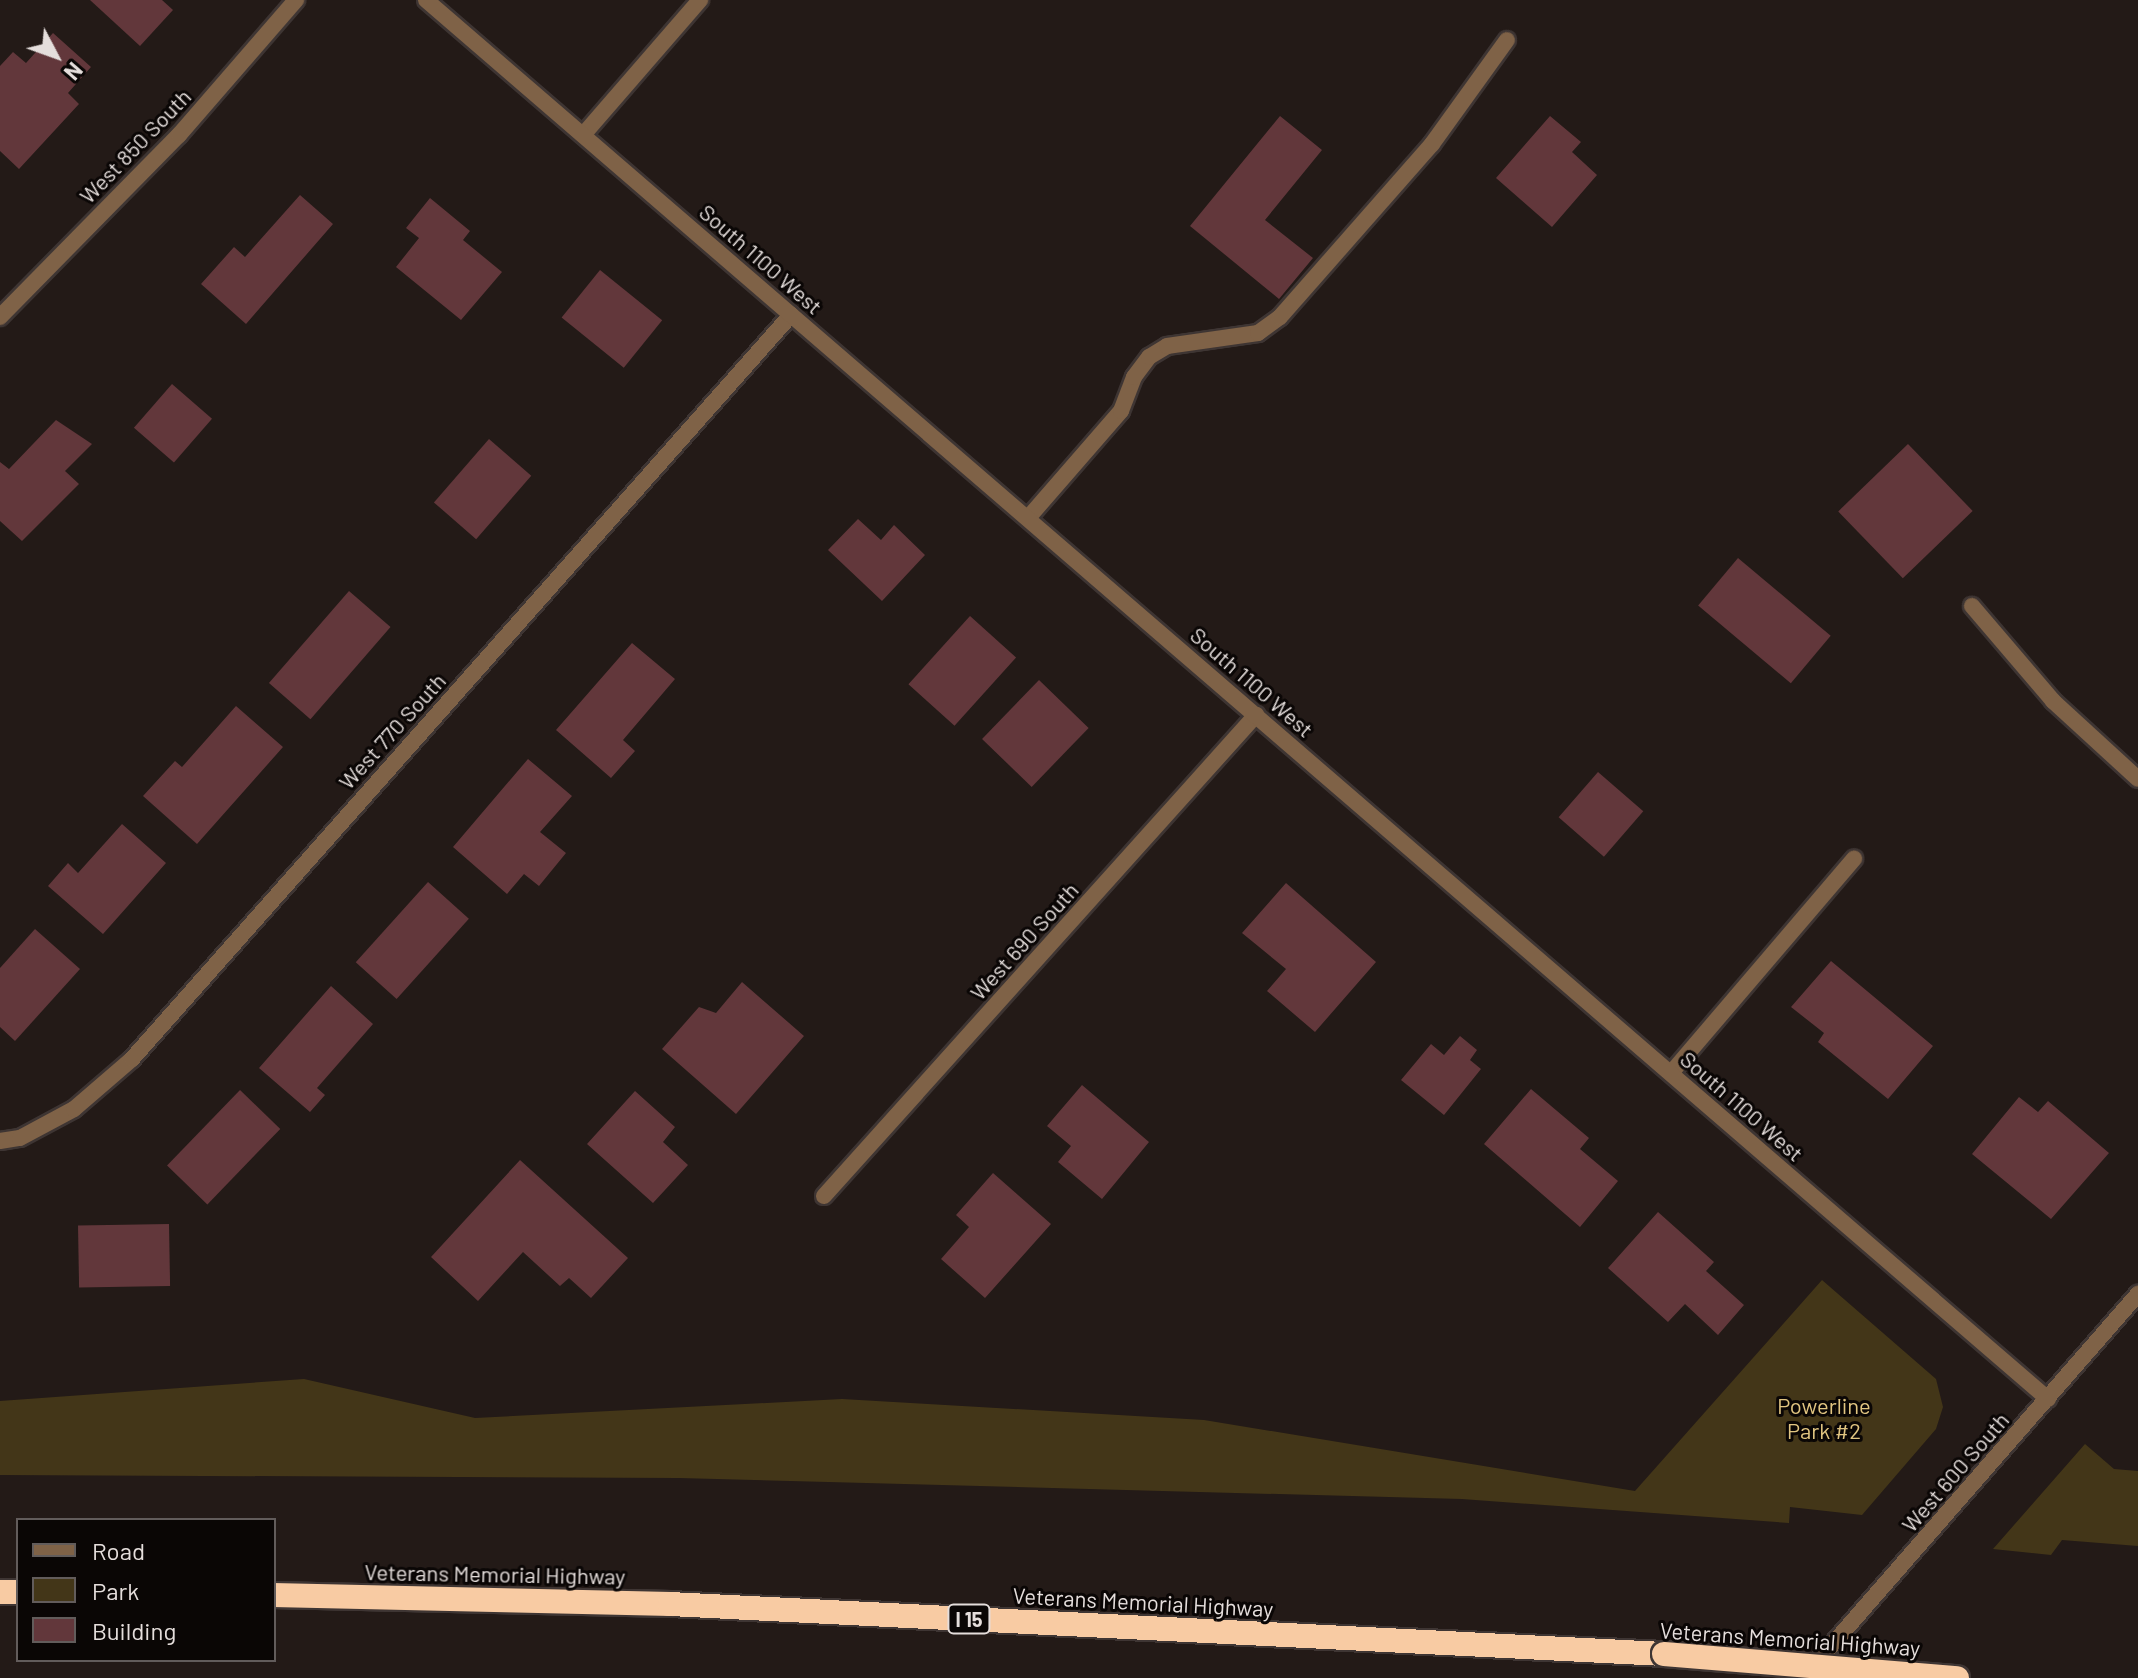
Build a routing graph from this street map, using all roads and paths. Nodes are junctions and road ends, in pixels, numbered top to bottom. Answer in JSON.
{"nodes":[{"id":1,"x":296,"y":0,"type":"edge"},
{"id":2,"x":426,"y":0,"type":"edge"},
{"id":3,"x":700,"y":0,"type":"edge"},
{"id":4,"x":1507,"y":40,"type":"dead end"},
{"id":5,"x":583,"y":135,"type":"junction"},
{"id":6,"x":791,"y":315,"type":"junction"},
{"id":7,"x":0,"y":317,"type":"edge"},
{"id":8,"x":1028,"y":518,"type":"junction"},
{"id":9,"x":1972,"y":606,"type":"dead end"},
{"id":10,"x":1256,"y":715,"type":"junction"},
{"id":11,"x":2138,"y":779,"type":"edge"},
{"id":12,"x":1854,"y":859,"type":"dead end"},
{"id":13,"x":1671,"y":1073,"type":"junction"},
{"id":14,"x":0,"y":1141,"type":"edge"},
{"id":15,"x":824,"y":1196,"type":"dead end"},
{"id":16,"x":2138,"y":1294,"type":"edge"},
{"id":17,"x":2048,"y":1399,"type":"junction"},
{"id":18,"x":276,"y":1595,"type":"edge"},
{"id":19,"x":1803,"y":1678,"type":"edge"},
{"id":20,"x":1959,"y":1678,"type":"edge"}],
"edges":[{"from":1,"to":7,"type":"street","name":"West 850 South"},
{"from":2,"to":5,"type":"street","name":"South 1100 West"},
{"from":3,"to":5,"type":"street"},
{"from":4,"to":8,"type":"street"},
{"from":5,"to":6,"type":"street","name":"South 1100 West"},
{"from":6,"to":8,"type":"street","name":"South 1100 West"},
{"from":6,"to":14,"type":"street","name":"West 770 South"},
{"from":8,"to":10,"type":"street","name":"South 1100 West"},
{"from":9,"to":11,"type":"street"},
{"from":10,"to":13,"type":"street","name":"South 1100 West"},
{"from":10,"to":15,"type":"street","name":"West 690 South"},
{"from":12,"to":13,"type":"street"},
{"from":13,"to":17,"type":"street","name":"South 1100 West"},
{"from":16,"to":17,"type":"street","name":"West 600 South"},
{"from":17,"to":19,"type":"street","name":"West 600 South"},
{"from":18,"to":20,"type":"highway","name":"Veterans Memorial Highway","number":"I 15","bridge":true}]}
